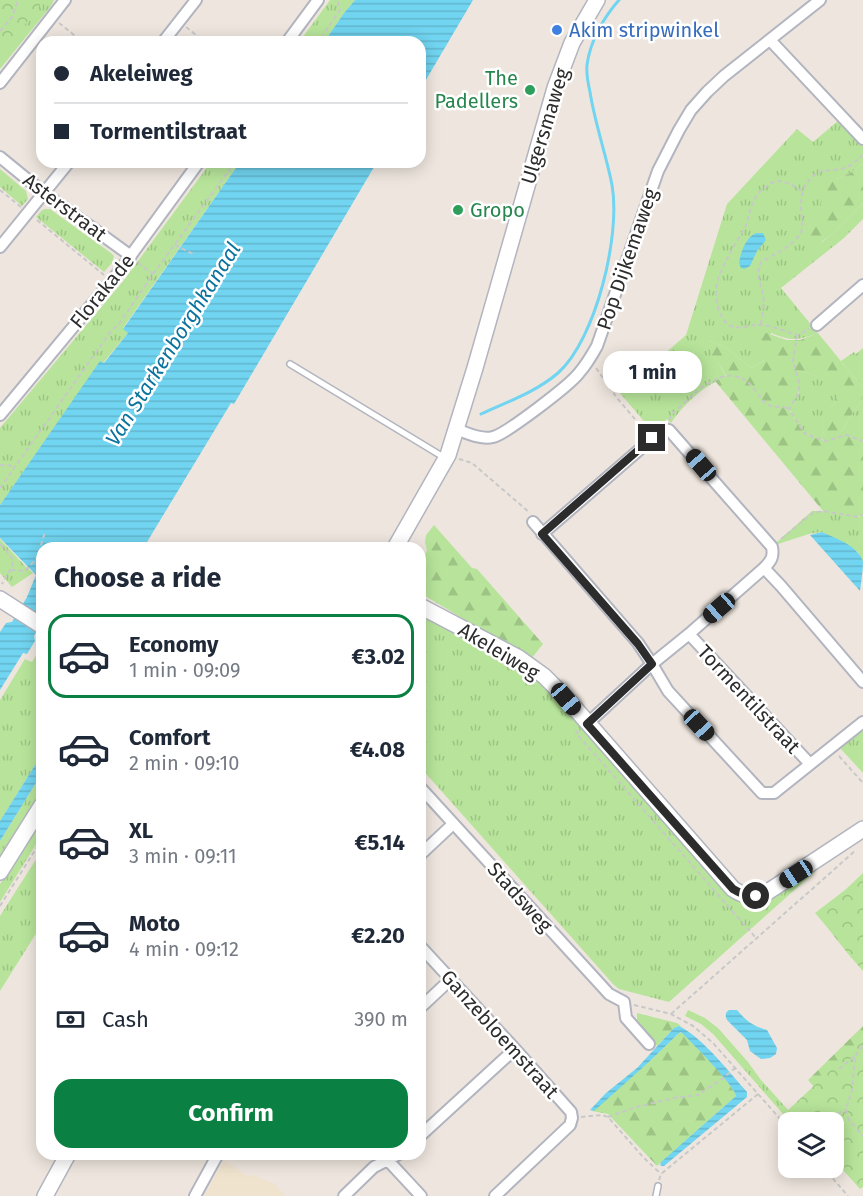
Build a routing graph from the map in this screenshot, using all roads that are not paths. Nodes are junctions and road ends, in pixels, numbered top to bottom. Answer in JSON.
{"nodes":[{"id":1,"x":65,"y":0,"type":"edge"},
{"id":2,"x":196,"y":0,"type":"edge"},
{"id":3,"x":318,"y":0,"type":"edge"},
{"id":4,"x":597,"y":0,"type":"edge"},
{"id":5,"x":820,"y":0,"type":"edge"},
{"id":6,"x":37,"y":36,"type":"edge"},
{"id":7,"x":168,"y":36,"type":"edge"},
{"id":8,"x":291,"y":36,"type":"edge"},
{"id":9,"x":36,"y":37,"type":"edge"},
{"id":10,"x":770,"y":40,"type":"junction"},
{"id":11,"x":0,"y":83,"type":"edge"},
{"id":12,"x":863,"y":140,"type":"edge"},
{"id":13,"x":0,"y":157,"type":"edge"},
{"id":14,"x":64,"y":168,"type":"edge"},
{"id":15,"x":195,"y":168,"type":"edge"},
{"id":16,"x":44,"y":193,"type":"junction"},
{"id":17,"x":0,"y":247,"type":"edge"},
{"id":18,"x":131,"y":256,"type":"junction"},
{"id":19,"x":863,"y":285,"type":"edge"},
{"id":20,"x":817,"y":325,"type":"dead end"},
{"id":21,"x":290,"y":364,"type":"dead end"},
{"id":22,"x":0,"y":415,"type":"edge"},
{"id":23,"x":456,"y":429,"type":"junction"},
{"id":24,"x":447,"y":457,"type":"junction"},
{"id":25,"x":533,"y":522,"type":"road end"},
{"id":26,"x":542,"y":534,"type":"junction"},
{"id":27,"x":398,"y":542,"type":"edge"},
{"id":28,"x":764,"y":568,"type":"junction"},
{"id":29,"x":1,"y":592,"type":"edge"},
{"id":30,"x":426,"y":609,"type":"edge"},
{"id":31,"x":36,"y":623,"type":"edge"},
{"id":32,"x":689,"y":634,"type":"junction"},
{"id":33,"x":652,"y":664,"type":"junction"},
{"id":34,"x":863,"y":682,"type":"edge"},
{"id":35,"x":863,"y":722,"type":"edge"},
{"id":36,"x":587,"y":724,"type":"junction"},
{"id":37,"x":810,"y":764,"type":"junction"},
{"id":38,"x":426,"y":794,"type":"edge"},
{"id":39,"x":36,"y":815,"type":"edge"},
{"id":40,"x":453,"y":824,"type":"junction"},
{"id":41,"x":863,"y":829,"type":"edge"},
{"id":42,"x":426,"y":849,"type":"edge"},
{"id":43,"x":0,"y":872,"type":"edge"},
{"id":44,"x":426,"y":952,"type":"edge"},
{"id":45,"x":451,"y":979,"type":"junction"},
{"id":46,"x":426,"y":1002,"type":"edge"},
{"id":47,"x":649,"y":1044,"type":"dead end"},
{"id":48,"x":515,"y":1049,"type":"junction"},
{"id":49,"x":426,"y":1131,"type":"edge"},
{"id":50,"x":65,"y":1160,"type":"edge"},
{"id":51,"x":215,"y":1160,"type":"edge"},
{"id":52,"x":381,"y":1160,"type":"edge"},
{"id":53,"x":387,"y":1160,"type":"edge"},
{"id":54,"x":658,"y":1186,"type":"road end"},
{"id":55,"x":45,"y":1196,"type":"edge"},
{"id":56,"x":195,"y":1196,"type":"edge"},
{"id":57,"x":344,"y":1196,"type":"edge"},
{"id":58,"x":421,"y":1196,"type":"edge"},
{"id":59,"x":495,"y":1196,"type":"edge"},
{"id":60,"x":656,"y":1196,"type":"edge"}],
"edges":[{"from":1,"to":6,"type":"street"},
{"from":2,"to":7,"type":"street"},
{"from":3,"to":8,"type":"street"},
{"from":4,"to":23,"type":"street","name":"Ulgersmaweg"},
{"from":5,"to":10,"type":"street","name":"Pop Dijkemaweg"},
{"from":9,"to":11,"type":"street"},
{"from":10,"to":12,"type":"street"},
{"from":10,"to":23,"type":"street","name":"Pop Dijkemaweg"},
{"from":13,"to":16,"type":"street","name":"Asterstraat"},
{"from":14,"to":16,"type":"street"},
{"from":15,"to":18,"type":"street","name":"Florakade"},
{"from":16,"to":17,"type":"street"},
{"from":16,"to":18,"type":"street","name":"Asterstraat"},
{"from":18,"to":22,"type":"street","name":"Florakade"},
{"from":19,"to":20,"type":"street"},
{"from":21,"to":24,"type":"lane"},
{"from":23,"to":24,"type":"street"},
{"from":24,"to":27,"type":"street"},
{"from":25,"to":26,"type":"street","name":"Tormentilstraat"},
{"from":26,"to":28,"type":"street","name":"Tormentilstraat"},
{"from":26,"to":33,"type":"street","name":"Tormentilstraat"},
{"from":28,"to":32,"type":"street","name":"Tormentilstraat"},
{"from":28,"to":34,"type":"street"},
{"from":29,"to":31,"type":"street"},
{"from":30,"to":36,"type":"street","name":"Akeleiweg"},
{"from":32,"to":33,"type":"street","name":"Tormentilstraat"},
{"from":32,"to":37,"type":"street","name":"Tormentilstraat"},
{"from":33,"to":36,"type":"street","name":"Tormentilstraat"},
{"from":33,"to":37,"type":"street","name":"Tormentilstraat"},
{"from":35,"to":37,"type":"street","name":"Tormentilstraat"},
{"from":36,"to":41,"type":"street","name":"Akeleiweg"},
{"from":38,"to":40,"type":"street","name":"Stadsweg"},
{"from":39,"to":43,"type":"street"},
{"from":40,"to":42,"type":"street"},
{"from":40,"to":47,"type":"street","name":"Stadsweg"},
{"from":44,"to":45,"type":"street","name":"Ganzebloemstraat"},
{"from":45,"to":46,"type":"street"},
{"from":45,"to":48,"type":"street","name":"Ganzebloemstraat"},
{"from":48,"to":49,"type":"street"},
{"from":48,"to":59,"type":"street","name":"Ganzebloemstraat"},
{"from":50,"to":55,"type":"street"},
{"from":51,"to":56,"type":"street"},
{"from":52,"to":57,"type":"street"},
{"from":53,"to":58,"type":"street"},
{"from":54,"to":60,"type":"lane"}]}
